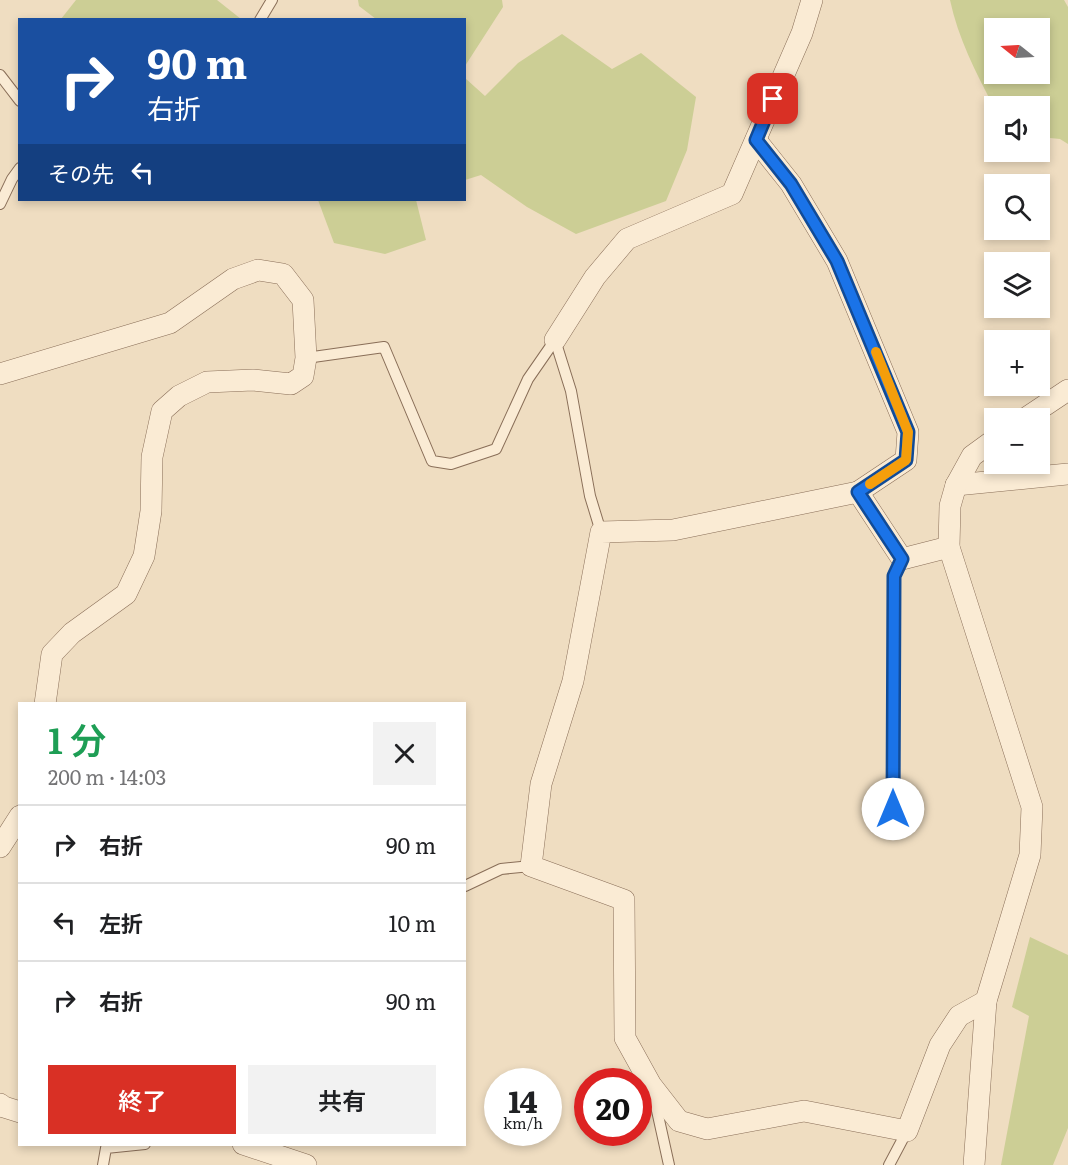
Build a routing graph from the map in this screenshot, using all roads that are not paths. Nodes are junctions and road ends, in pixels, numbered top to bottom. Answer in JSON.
{"nodes":[{"id":1,"x":272,"y":0,"type":"edge"},
{"id":2,"x":812,"y":0,"type":"edge"},
{"id":3,"x":261,"y":18,"type":"edge"},
{"id":4,"x":0,"y":75,"type":"edge"},
{"id":5,"x":18,"y":98,"type":"edge"},
{"id":6,"x":756,"y":140,"type":"junction"},
{"id":7,"x":18,"y":171,"type":"edge"},
{"id":8,"x":0,"y":204,"type":"edge"},
{"id":9,"x":555,"y":340,"type":"junction"},
{"id":10,"x":306,"y":358,"type":"junction"},
{"id":11,"x":0,"y":374,"type":"edge"},
{"id":12,"x":1068,"y":390,"type":"edge"},
{"id":13,"x":1041,"y":408,"type":"edge"},
{"id":14,"x":984,"y":447,"type":"edge"},
{"id":15,"x":1068,"y":474,"type":"edge"},
{"id":16,"x":956,"y":485,"type":"junction"},
{"id":17,"x":858,"y":492,"type":"junction"},
{"id":18,"x":602,"y":532,"type":"junction"},
{"id":19,"x":949,"y":547,"type":"junction"},
{"id":20,"x":902,"y":559,"type":"junction"},
{"id":21,"x":45,"y":702,"type":"edge"},
{"id":22,"x":893,"y":809,"type":"dead end"},
{"id":23,"x":18,"y":819,"type":"edge"},
{"id":24,"x":0,"y":847,"type":"edge"},
{"id":25,"x":531,"y":866,"type":"junction"},
{"id":26,"x":466,"y":886,"type":"edge"},
{"id":27,"x":986,"y":1001,"type":"junction"},
{"id":28,"x":642,"y":1068,"type":"edge"},
{"id":29,"x":652,"y":1086,"type":"edge"},
{"id":30,"x":652,"y":1089,"type":"edge"},
{"id":31,"x":0,"y":1104,"type":"edge"},
{"id":32,"x":18,"y":1111,"type":"edge"},
{"id":33,"x":907,"y":1131,"type":"junction"},
{"id":34,"x":126,"y":1146,"type":"edge"},
{"id":35,"x":249,"y":1146,"type":"edge"},
{"id":36,"x":103,"y":1165,"type":"edge"},
{"id":37,"x":306,"y":1165,"type":"edge"},
{"id":38,"x":669,"y":1165,"type":"edge"},
{"id":39,"x":889,"y":1165,"type":"edge"},
{"id":40,"x":974,"y":1165,"type":"edge"}],
"edges":[{"from":1,"to":3,"type":"lane"},
{"from":2,"to":6,"type":"street"},
{"from":4,"to":5,"type":"lane"},
{"from":6,"to":9,"type":"street"},
{"from":6,"to":17,"type":"street"},
{"from":7,"to":8,"type":"lane"},
{"from":9,"to":10,"type":"lane"},
{"from":9,"to":18,"type":"lane"},
{"from":10,"to":11,"type":"street"},
{"from":10,"to":21,"type":"street"},
{"from":12,"to":13,"type":"street"},
{"from":14,"to":16,"type":"street"},
{"from":15,"to":16,"type":"street"},
{"from":16,"to":19,"type":"street"},
{"from":17,"to":18,"type":"street"},
{"from":17,"to":20,"type":"street"},
{"from":18,"to":25,"type":"street"},
{"from":19,"to":20,"type":"street"},
{"from":19,"to":27,"type":"street"},
{"from":20,"to":22,"type":"lane"},
{"from":23,"to":24,"type":"street"},
{"from":25,"to":26,"type":"lane"},
{"from":25,"to":28,"type":"street"},
{"from":27,"to":33,"type":"street"},
{"from":27,"to":40,"type":"street"},
{"from":29,"to":33,"type":"street"},
{"from":30,"to":38,"type":"lane"},
{"from":31,"to":32,"type":"street"},
{"from":33,"to":39,"type":"lane"},
{"from":34,"to":36,"type":"lane"},
{"from":35,"to":37,"type":"street"}]}
